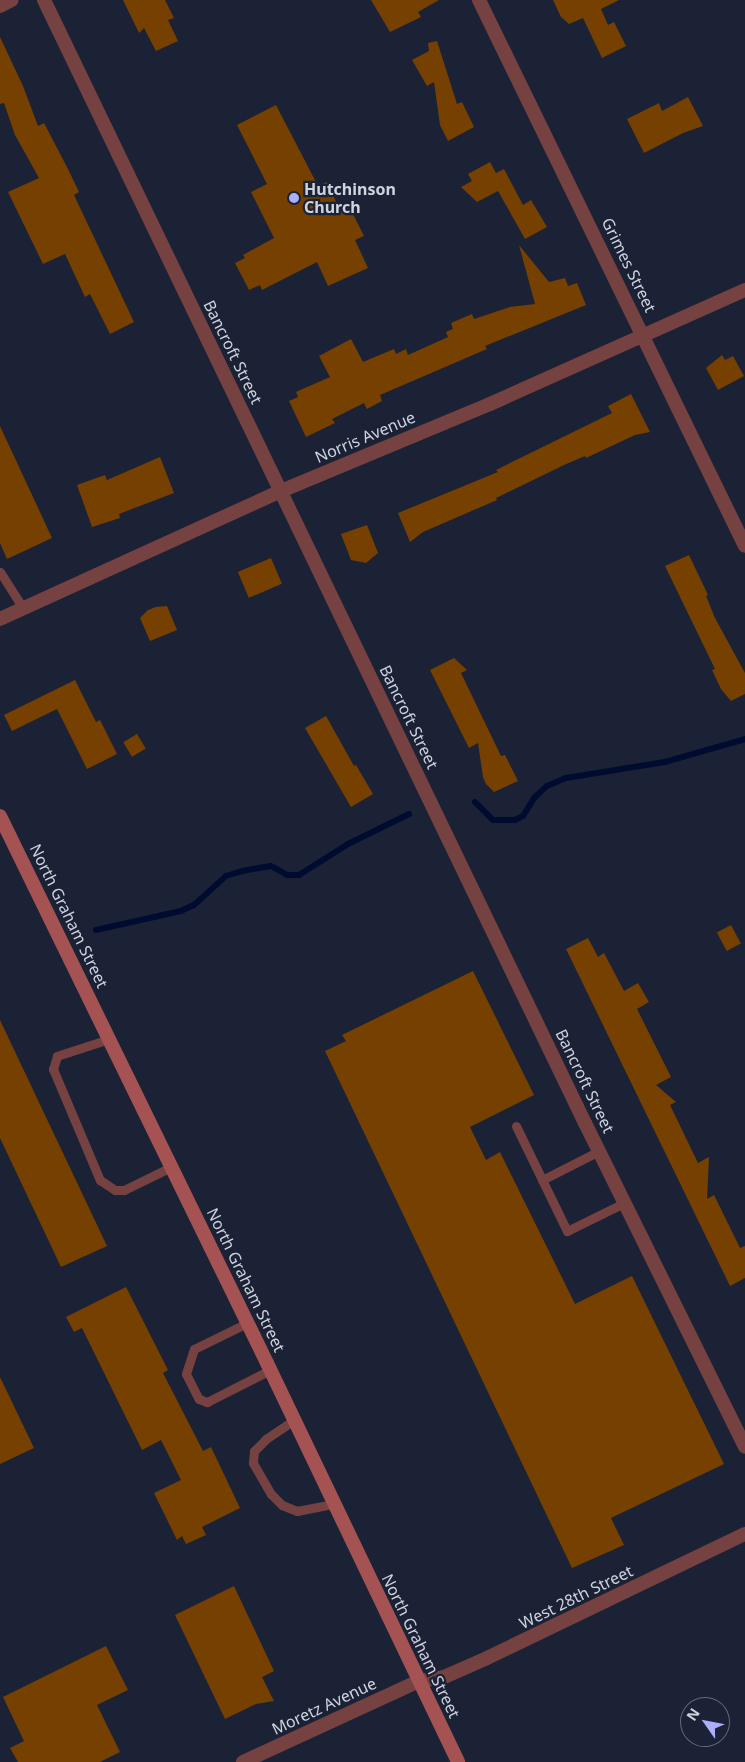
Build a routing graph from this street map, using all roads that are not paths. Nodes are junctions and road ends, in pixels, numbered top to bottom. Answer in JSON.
{"nodes":[{"id":1,"x":12,"y":0,"type":"edge"},
{"id":2,"x":44,"y":0,"type":"edge"},
{"id":3,"x":480,"y":0,"type":"edge"},
{"id":4,"x":0,"y":6,"type":"edge"},
{"id":5,"x":745,"y":290,"type":"edge"},
{"id":6,"x":644,"y":336,"type":"junction"},
{"id":7,"x":281,"y":491,"type":"junction"},
{"id":8,"x":743,"y":538,"type":"edge"},
{"id":9,"x":0,"y":572,"type":"edge"},
{"id":10,"x":23,"y":608,"type":"junction"},
{"id":11,"x":0,"y":619,"type":"edge"},
{"id":12,"x":0,"y":816,"type":"edge"},
{"id":13,"x":109,"y":1039,"type":"junction"},
{"id":14,"x":516,"y":1126,"type":"dead end"},
{"id":15,"x":599,"y":1152,"type":"junction"},
{"id":16,"x":171,"y":1166,"type":"junction"},
{"id":17,"x":542,"y":1180,"type":"junction"},
{"id":18,"x":624,"y":1203,"type":"junction"},
{"id":19,"x":247,"y":1323,"type":"junction"},
{"id":20,"x":270,"y":1370,"type":"junction"},
{"id":21,"x":294,"y":1420,"type":"junction"},
{"id":22,"x":745,"y":1447,"type":"edge"},
{"id":23,"x":333,"y":1504,"type":"junction"},
{"id":24,"x":745,"y":1534,"type":"edge"},
{"id":25,"x":419,"y":1682,"type":"junction"},
{"id":26,"x":243,"y":1762,"type":"edge"},
{"id":27,"x":458,"y":1762,"type":"edge"}],
"edges":[{"from":1,"to":4,"type":"street"},
{"from":2,"to":7,"type":"street","name":"Bancroft Street"},
{"from":3,"to":6,"type":"street","name":"Grimes Street"},
{"from":5,"to":6,"type":"street","name":"Norris Avenue"},
{"from":6,"to":7,"type":"street","name":"Norris Avenue"},
{"from":6,"to":8,"type":"street","name":"Grimes Street"},
{"from":7,"to":10,"type":"street","name":"Norris Avenue"},
{"from":7,"to":15,"type":"street","name":"Bancroft Street"},
{"from":9,"to":10,"type":"lane"},
{"from":10,"to":11,"type":"street","name":"Norris Avenue"},
{"from":12,"to":13,"type":"main road","name":"North Graham Street"},
{"from":13,"to":16,"type":"main road","name":"North Graham Street"},
{"from":13,"to":16,"type":"lane"},
{"from":14,"to":17,"type":"lane"},
{"from":15,"to":17,"type":"lane"},
{"from":15,"to":18,"type":"street","name":"Bancroft Street"},
{"from":16,"to":19,"type":"main road","name":"North Graham Street"},
{"from":17,"to":18,"type":"lane"},
{"from":18,"to":22,"type":"street","name":"Bancroft Street"},
{"from":19,"to":20,"type":"main road","name":"North Graham Street"},
{"from":19,"to":20,"type":"lane"},
{"from":20,"to":21,"type":"main road","name":"North Graham Street"},
{"from":21,"to":23,"type":"main road","name":"North Graham Street"},
{"from":21,"to":23,"type":"lane"},
{"from":23,"to":25,"type":"main road","name":"North Graham Street"},
{"from":24,"to":25,"type":"street","name":"West 28th Street"},
{"from":25,"to":26,"type":"street","name":"Moretz Avenue"},
{"from":25,"to":27,"type":"main road","name":"North Graham Street"}]}
